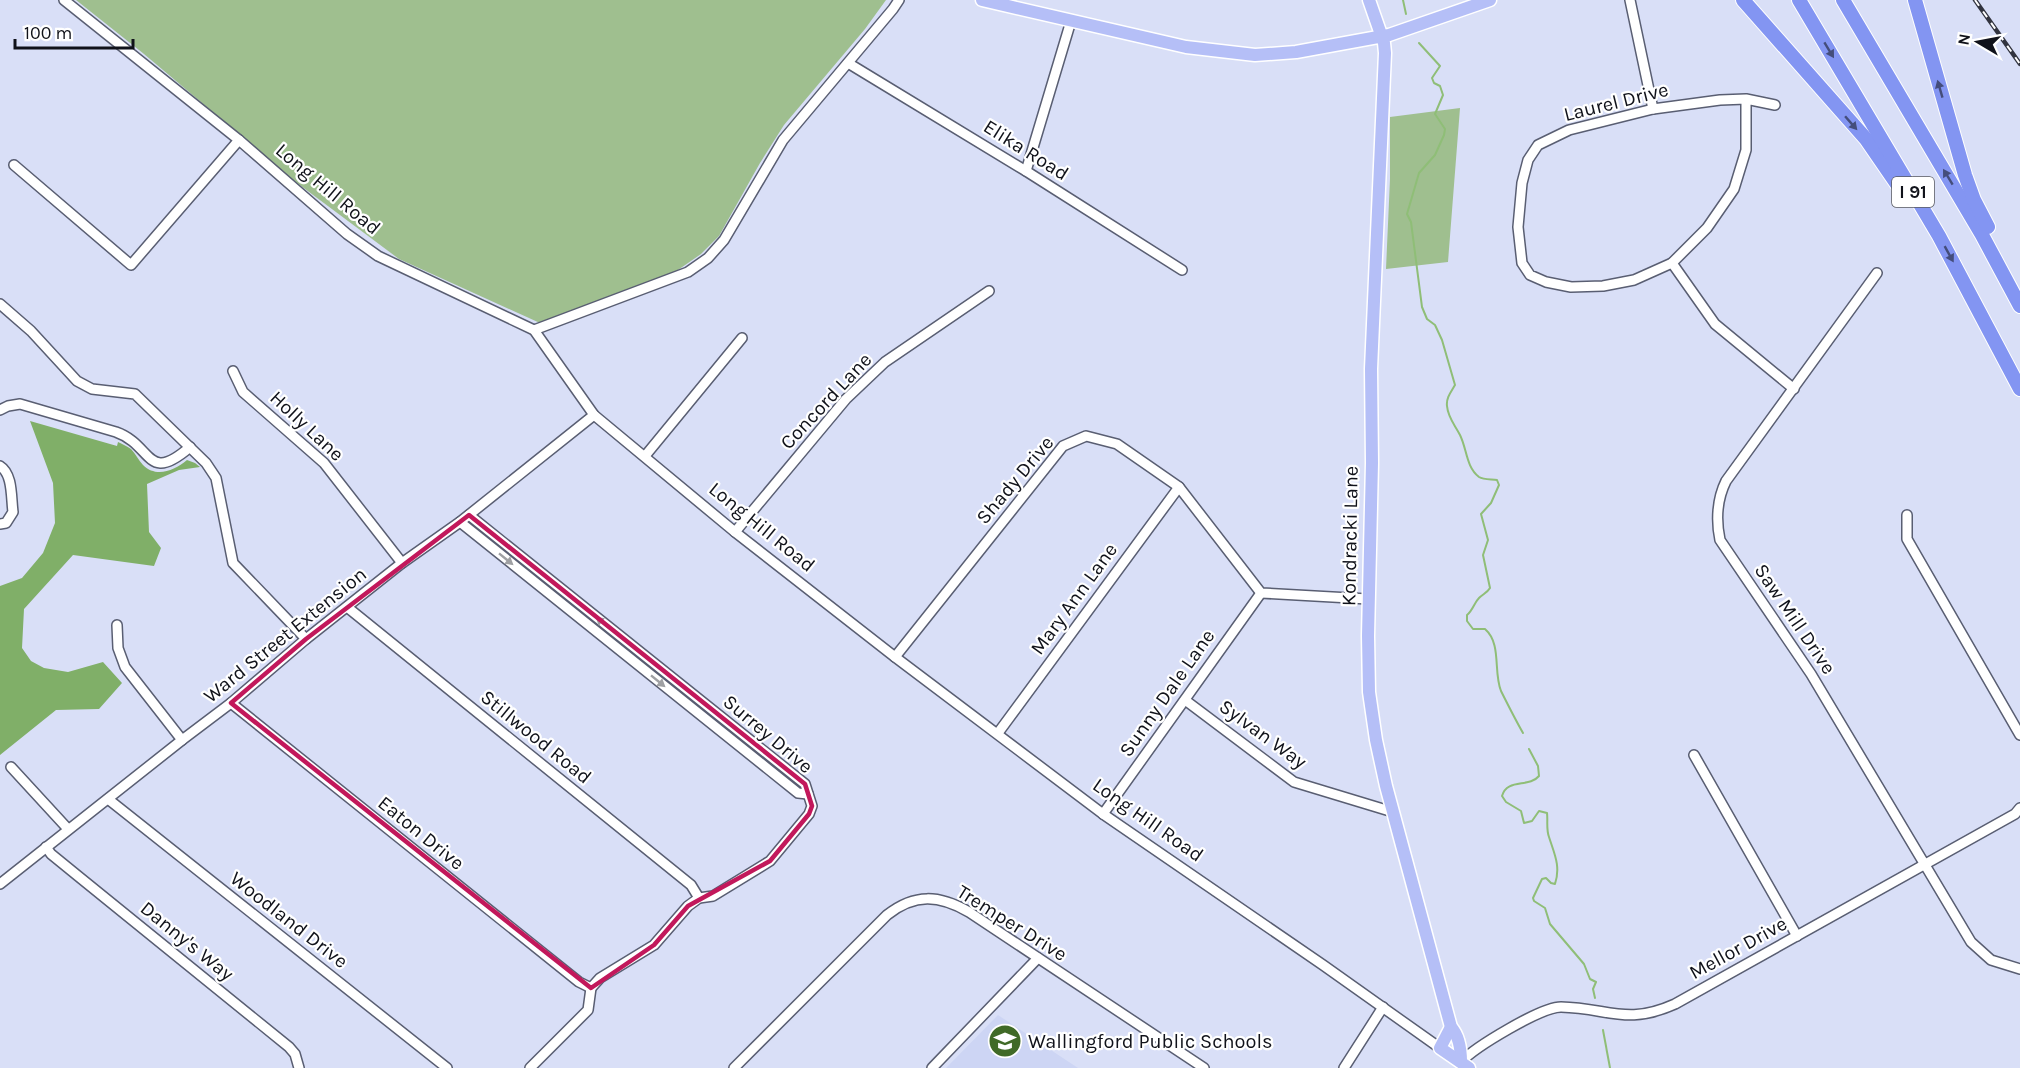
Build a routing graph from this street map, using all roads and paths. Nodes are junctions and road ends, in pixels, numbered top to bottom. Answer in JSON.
{"nodes":[{"id":1,"x":64,"y":0,"type":"edge"},
{"id":2,"x":899,"y":0,"type":"edge"},
{"id":3,"x":982,"y":0,"type":"edge"},
{"id":4,"x":1369,"y":0,"type":"edge"},
{"id":5,"x":1490,"y":0,"type":"edge"},
{"id":6,"x":1630,"y":0,"type":"edge"},
{"id":7,"x":1743,"y":0,"type":"edge"},
{"id":8,"x":1799,"y":0,"type":"edge"},
{"id":9,"x":1843,"y":0,"type":"edge"},
{"id":10,"x":1915,"y":0,"type":"edge"},
{"id":11,"x":1071,"y":21,"type":"junction"},
{"id":12,"x":1382,"y":37,"type":"junction"},
{"id":13,"x":848,"y":63,"type":"junction"},
{"id":14,"x":1746,"y":99,"type":"junction"},
{"id":15,"x":1775,"y":105,"type":"dead end"},
{"id":16,"x":1653,"y":109,"type":"junction"},
{"id":17,"x":239,"y":140,"type":"junction"},
{"id":18,"x":14,"y":165,"type":"dead end"},
{"id":19,"x":1026,"y":171,"type":"junction"},
{"id":20,"x":1930,"y":222,"type":"junction"},
{"id":21,"x":1672,"y":263,"type":"junction"},
{"id":22,"x":1998,"y":264,"type":"junction"},
{"id":23,"x":1182,"y":270,"type":"dead end"},
{"id":24,"x":1877,"y":273,"type":"dead end"},
{"id":25,"x":989,"y":291,"type":"dead end"},
{"id":26,"x":0,"y":304,"type":"edge"},
{"id":27,"x":2020,"y":306,"type":"edge"},
{"id":28,"x":534,"y":330,"type":"junction"},
{"id":29,"x":742,"y":338,"type":"dead end"},
{"id":30,"x":233,"y":371,"type":"dead end"},
{"id":31,"x":1794,"y":389,"type":"junction"},
{"id":32,"x":2020,"y":389,"type":"edge"},
{"id":33,"x":0,"y":410,"type":"edge"},
{"id":34,"x":594,"y":415,"type":"junction"},
{"id":35,"x":190,"y":447,"type":"junction"},
{"id":36,"x":645,"y":456,"type":"junction"},
{"id":37,"x":0,"y":466,"type":"edge"},
{"id":38,"x":1179,"y":487,"type":"junction"},
{"id":39,"x":469,"y":515,"type":"junction"},
{"id":40,"x":1907,"y":515,"type":"dead end"},
{"id":41,"x":460,"y":522,"type":"junction"},
{"id":42,"x":0,"y":524,"type":"edge"},
{"id":43,"x":735,"y":532,"type":"junction"},
{"id":44,"x":402,"y":563,"type":"junction"},
{"id":45,"x":1261,"y":593,"type":"junction"},
{"id":46,"x":1368,"y":599,"type":"junction"},
{"id":47,"x":347,"y":607,"type":"junction"},
{"id":48,"x":117,"y":625,"type":"dead end"},
{"id":49,"x":306,"y":639,"type":"junction"},
{"id":50,"x":895,"y":657,"type":"junction"},
{"id":51,"x":1185,"y":700,"type":"junction"},
{"id":52,"x":231,"y":703,"type":"junction"},
{"id":53,"x":998,"y":733,"type":"junction"},
{"id":54,"x":2020,"y":735,"type":"edge"},
{"id":55,"x":182,"y":740,"type":"junction"},
{"id":56,"x":1694,"y":755,"type":"dead end"},
{"id":57,"x":11,"y":767,"type":"dead end"},
{"id":58,"x":808,"y":794,"type":"junction"},
{"id":59,"x":108,"y":799,"type":"junction"},
{"id":60,"x":2020,"y":808,"type":"edge"},
{"id":61,"x":1393,"y":812,"type":"junction"},
{"id":62,"x":1103,"y":814,"type":"junction"},
{"id":63,"x":68,"y":829,"type":"junction"},
{"id":64,"x":46,"y":847,"type":"junction"},
{"id":65,"x":1926,"y":865,"type":"junction"},
{"id":66,"x":0,"y":884,"type":"edge"},
{"id":67,"x":699,"y":898,"type":"junction"},
{"id":68,"x":1797,"y":936,"type":"junction"},
{"id":69,"x":1038,"y":958,"type":"junction"},
{"id":70,"x":2020,"y":969,"type":"edge"},
{"id":71,"x":591,"y":988,"type":"junction"},
{"id":72,"x":1383,"y":1007,"type":"junction"},
{"id":73,"x":1451,"y":1027,"type":"junction"},
{"id":74,"x":1440,"y":1048,"type":"junction"},
{"id":75,"x":1465,"y":1065,"type":"edge"},
{"id":76,"x":299,"y":1068,"type":"edge"},
{"id":77,"x":447,"y":1068,"type":"edge"},
{"id":78,"x":530,"y":1068,"type":"edge"},
{"id":79,"x":734,"y":1068,"type":"edge"},
{"id":80,"x":932,"y":1068,"type":"edge"},
{"id":81,"x":1204,"y":1068,"type":"edge"},
{"id":82,"x":1344,"y":1068,"type":"edge"}],
"edges":[{"from":1,"to":17,"type":"street","name":"Long Hill Road"},
{"from":2,"to":13,"type":"street"},
{"from":3,"to":11,"type":"main road"},
{"from":4,"to":12,"type":"main road","name":"Kondracki Lane"},
{"from":5,"to":12,"type":"main road"},
{"from":6,"to":16,"type":"street"},
{"from":7,"to":20,"type":"highway","one_way":true},
{"from":8,"to":20,"type":"highway","number":"I 91","one_way":true},
{"from":22,"to":9,"type":"highway","number":"I 91","one_way":true},
{"from":22,"to":10,"type":"highway","one_way":true},
{"from":11,"to":12,"type":"main road"},
{"from":11,"to":19,"type":"street"},
{"from":12,"to":46,"type":"main road","name":"Kondracki Lane"},
{"from":13,"to":19,"type":"street","name":"Elika Road"},
{"from":13,"to":28,"type":"street"},
{"from":14,"to":15,"type":"street","name":"Laurel Drive"},
{"from":14,"to":16,"type":"street","name":"Laurel Drive"},
{"from":14,"to":21,"type":"street","name":"Laurel Drive"},
{"from":16,"to":21,"type":"street","name":"Laurel Drive"},
{"from":17,"to":18,"type":"street"},
{"from":17,"to":28,"type":"street","name":"Long Hill Road"},
{"from":19,"to":23,"type":"street","name":"Elika Road"},
{"from":20,"to":32,"type":"highway","number":"I 91","one_way":true},
{"from":21,"to":31,"type":"street"},
{"from":22,"to":27,"type":"highway","number":"I 91"},
{"from":24,"to":31,"type":"street","name":"Saw Mill Drive"},
{"from":25,"to":43,"type":"street","name":"Concord Lane"},
{"from":26,"to":35,"type":"street"},
{"from":28,"to":34,"type":"street","name":"Long Hill Road"},
{"from":29,"to":36,"type":"street"},
{"from":30,"to":44,"type":"street","name":"Holly Lane"},
{"from":31,"to":65,"type":"street","name":"Saw Mill Drive"},
{"from":33,"to":35,"type":"street"},
{"from":34,"to":36,"type":"street","name":"Long Hill Road"},
{"from":34,"to":39,"type":"street","name":"Ward Street Extension"},
{"from":35,"to":49,"type":"street"},
{"from":36,"to":43,"type":"street","name":"Long Hill Road"},
{"from":37,"to":42,"type":"street"},
{"from":38,"to":45,"type":"street","name":"Shady Drive"},
{"from":38,"to":50,"type":"street","name":"Shady Drive"},
{"from":38,"to":53,"type":"street","name":"Mary Ann Lane"},
{"from":39,"to":41,"type":"street","name":"Ward Street Extension"},
{"from":58,"to":39,"type":"street","name":"Surrey Drive","one_way":true},
{"from":40,"to":54,"type":"street"},
{"from":41,"to":44,"type":"street","name":"Ward Street Extension"},
{"from":41,"to":58,"type":"street","name":"Surrey Drive","one_way":true},
{"from":43,"to":50,"type":"street","name":"Long Hill Road"},
{"from":44,"to":47,"type":"street","name":"Ward Street Extension"},
{"from":45,"to":46,"type":"street"},
{"from":45,"to":51,"type":"street","name":"Sunny Dale Lane"},
{"from":46,"to":61,"type":"main road","name":"Kondracki Lane"},
{"from":47,"to":49,"type":"street","name":"Ward Street Extension"},
{"from":47,"to":67,"type":"street","name":"Stillwood Road"},
{"from":48,"to":55,"type":"street"},
{"from":49,"to":52,"type":"street","name":"Ward Street Extension"},
{"from":50,"to":53,"type":"street","name":"Long Hill Road"},
{"from":51,"to":61,"type":"street","name":"Sylvan Way"},
{"from":51,"to":62,"type":"street","name":"Sunny Dale Lane"},
{"from":52,"to":55,"type":"street","name":"Ward Street Extension"},
{"from":52,"to":71,"type":"street","name":"Eaton Drive"},
{"from":53,"to":62,"type":"street","name":"Long Hill Road"},
{"from":55,"to":59,"type":"street","name":"Ward Street Extension"},
{"from":56,"to":68,"type":"street"},
{"from":57,"to":63,"type":"street"},
{"from":58,"to":67,"type":"street"},
{"from":59,"to":63,"type":"street","name":"Ward Street Extension"},
{"from":59,"to":77,"type":"street","name":"Woodland Drive"},
{"from":60,"to":65,"type":"street","name":"Mellor Drive"},
{"from":61,"to":73,"type":"main road","name":"Kondracki Lane"},
{"from":62,"to":72,"type":"street","name":"Long Hill Road"},
{"from":63,"to":64,"type":"street","name":"Ward Street Extension"},
{"from":64,"to":66,"type":"street","name":"Ward Street Extension"},
{"from":64,"to":76,"type":"street","name":"Danny's Way"},
{"from":65,"to":68,"type":"street","name":"Mellor Drive"},
{"from":65,"to":70,"type":"street","name":"Saw Mill Drive"},
{"from":67,"to":71,"type":"street"},
{"from":68,"to":75,"type":"street","name":"Mellor Drive"},
{"from":69,"to":79,"type":"street","name":"Tremper Drive"},
{"from":69,"to":80,"type":"street"},
{"from":69,"to":81,"type":"street","name":"Tremper Drive"},
{"from":71,"to":78,"type":"street"},
{"from":72,"to":74,"type":"street","name":"Long Hill Road"},
{"from":72,"to":82,"type":"street"},
{"from":73,"to":74,"type":"main road"},
{"from":73,"to":75,"type":"main road","name":"Kondracki Lane"},
{"from":74,"to":75,"type":"main road","name":"Long Hill Road"}]}
